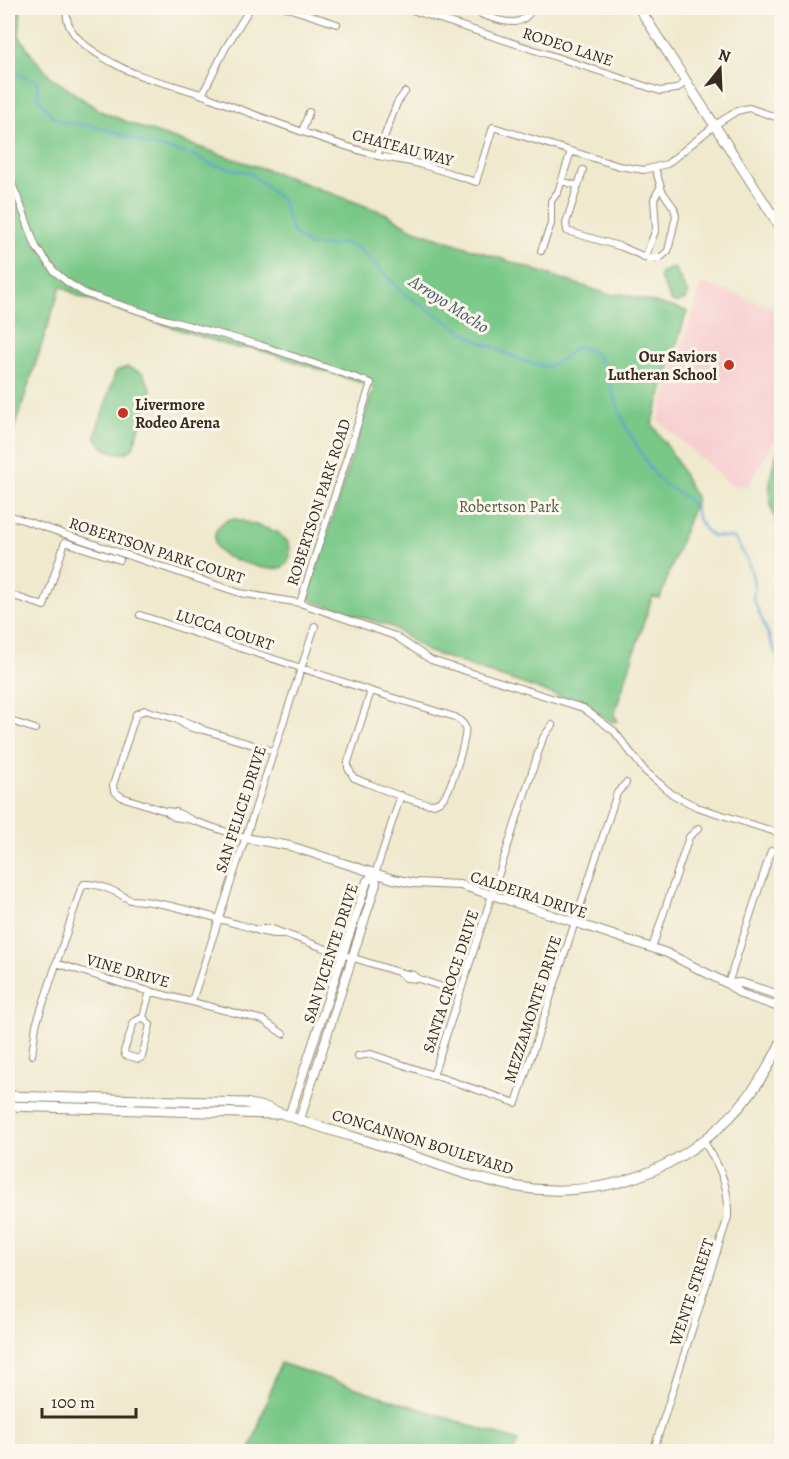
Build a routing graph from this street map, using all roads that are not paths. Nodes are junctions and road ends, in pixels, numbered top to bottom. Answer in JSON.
{"nodes":[{"id":1,"x":67,"y":8,"type":"edge"},
{"id":2,"x":250,"y":8,"type":"edge"},
{"id":3,"x":288,"y":8,"type":"edge"},
{"id":4,"x":405,"y":8,"type":"edge"},
{"id":5,"x":470,"y":8,"type":"edge"},
{"id":6,"x":533,"y":8,"type":"edge"},
{"id":7,"x":639,"y":8,"type":"edge"},
{"id":8,"x":337,"y":24,"type":"dead end"},
{"id":9,"x":686,"y":82,"type":"junction"},
{"id":10,"x":405,"y":92,"type":"dead end"},
{"id":11,"x":202,"y":95,"type":"junction"},
{"id":12,"x":309,"y":112,"type":"dead end"},
{"id":13,"x":782,"y":119,"type":"edge"},
{"id":14,"x":715,"y":125,"type":"junction"},
{"id":15,"x":302,"y":132,"type":"junction"},
{"id":16,"x":571,"y":151,"type":"junction"},
{"id":17,"x":377,"y":156,"type":"junction"},
{"id":18,"x":655,"y":168,"type":"junction"},
{"id":19,"x":583,"y":170,"type":"dead end"},
{"id":20,"x":8,"y":175,"type":"edge"},
{"id":21,"x":562,"y":181,"type":"junction"},
{"id":22,"x":578,"y":186,"type":"junction"},
{"id":23,"x":661,"y":186,"type":"junction"},
{"id":24,"x":551,"y":224,"type":"junction"},
{"id":25,"x":566,"y":227,"type":"junction"},
{"id":26,"x":782,"y":230,"type":"edge"},
{"id":27,"x":541,"y":251,"type":"dead end"},
{"id":28,"x":645,"y":258,"type":"junction"},
{"id":29,"x":8,"y":515,"type":"edge"},
{"id":30,"x":120,"y":560,"type":"dead end"},
{"id":31,"x":8,"y":594,"type":"edge"},
{"id":32,"x":300,"y":603,"type":"junction"},
{"id":33,"x":140,"y":615,"type":"dead end"},
{"id":34,"x":315,"y":626,"type":"dead end"},
{"id":35,"x":301,"y":668,"type":"junction"},
{"id":36,"x":371,"y":691,"type":"junction"},
{"id":37,"x":8,"y":720,"type":"edge"},
{"id":38,"x":552,"y":725,"type":"dead end"},
{"id":39,"x":35,"y":729,"type":"dead end"},
{"id":40,"x":273,"y":752,"type":"junction"},
{"id":41,"x":626,"y":783,"type":"dead end"},
{"id":42,"x":401,"y":795,"type":"junction"},
{"id":43,"x":699,"y":828,"type":"dead end"},
{"id":44,"x":782,"y":834,"type":"edge"},
{"id":45,"x":245,"y":838,"type":"junction"},
{"id":46,"x":777,"y":850,"type":"dead end"},
{"id":47,"x":375,"y":874,"type":"junction"},
{"id":48,"x":492,"y":895,"type":"junction"},
{"id":49,"x":219,"y":919,"type":"junction"},
{"id":50,"x":574,"y":923,"type":"junction"},
{"id":51,"x":652,"y":948,"type":"junction"},
{"id":52,"x":343,"y":955,"type":"junction"},
{"id":53,"x":352,"y":958,"type":"junction"},
{"id":54,"x":56,"y":963,"type":"junction"},
{"id":55,"x":728,"y":984,"type":"junction"},
{"id":56,"x":150,"y":991,"type":"junction"},
{"id":57,"x":460,"y":993,"type":"junction"},
{"id":58,"x":782,"y":996,"type":"edge"},
{"id":59,"x":192,"y":1001,"type":"junction"},
{"id":60,"x":782,"y":1008,"type":"edge"},
{"id":61,"x":143,"y":1017,"type":"junction"},
{"id":62,"x":283,"y":1034,"type":"dead end"},
{"id":63,"x":782,"y":1040,"type":"edge"},
{"id":64,"x":32,"y":1055,"type":"dead end"},
{"id":65,"x":358,"y":1056,"type":"dead end"},
{"id":66,"x":433,"y":1076,"type":"junction"},
{"id":67,"x":8,"y":1095,"type":"edge"},
{"id":68,"x":8,"y":1106,"type":"edge"},
{"id":69,"x":286,"y":1115,"type":"junction"},
{"id":70,"x":300,"y":1119,"type":"junction"},
{"id":71,"x":704,"y":1142,"type":"junction"},
{"id":72,"x":653,"y":1452,"type":"edge"}],
"edges":[{"from":1,"to":11,"type":"street","name":"CHATEAU WAY"},
{"from":2,"to":11,"type":"street"},
{"from":3,"to":8,"type":"street"},
{"from":4,"to":9,"type":"street","name":"RODEO LANE"},
{"from":5,"to":6,"type":"street"},
{"from":7,"to":9,"type":"main road"},
{"from":9,"to":14,"type":"main road"},
{"from":10,"to":17,"type":"street"},
{"from":11,"to":15,"type":"street","name":"CHATEAU WAY"},
{"from":12,"to":15,"type":"street"},
{"from":13,"to":14,"type":"street"},
{"from":14,"to":18,"type":"street"},
{"from":14,"to":26,"type":"main road"},
{"from":15,"to":17,"type":"street","name":"CHATEAU WAY"},
{"from":16,"to":17,"type":"street","name":"CHATEAU WAY"},
{"from":16,"to":18,"type":"street","name":"CHATEAU WAY"},
{"from":16,"to":21,"type":"street"},
{"from":18,"to":23,"type":"street"},
{"from":19,"to":22,"type":"street"},
{"from":20,"to":32,"type":"street","name":"ROBERTSON PARK ROAD"},
{"from":21,"to":22,"type":"street"},
{"from":21,"to":24,"type":"street"},
{"from":22,"to":25,"type":"street"},
{"from":23,"to":28,"type":"street"},
{"from":23,"to":28,"type":"street"},
{"from":24,"to":25,"type":"street"},
{"from":24,"to":27,"type":"street"},
{"from":25,"to":28,"type":"street"},
{"from":29,"to":32,"type":"street","name":"ROBERTSON PARK COURT"},
{"from":30,"to":31,"type":"street"},
{"from":32,"to":44,"type":"street","name":"ROBERTSON PARK ROAD"},
{"from":33,"to":35,"type":"street","name":"LUCCA COURT"},
{"from":34,"to":35,"type":"street","name":"SAN FELICE DRIVE"},
{"from":35,"to":36,"type":"street","name":"LUCCA COURT"},
{"from":35,"to":40,"type":"street","name":"SAN FELICE DRIVE"},
{"from":36,"to":42,"type":"street"},
{"from":36,"to":42,"type":"street","name":"LUCCA COURT"},
{"from":37,"to":39,"type":"street"},
{"from":38,"to":48,"type":"street","name":"SANTA CROCE DRIVE"},
{"from":40,"to":45,"type":"street","name":"SAN FELICE DRIVE"},
{"from":40,"to":45,"type":"street"},
{"from":41,"to":50,"type":"street","name":"MEZZAMONTE DRIVE"},
{"from":42,"to":47,"type":"street"},
{"from":43,"to":51,"type":"street"},
{"from":45,"to":47,"type":"street","name":"CALDEIRA DRIVE"},
{"from":45,"to":49,"type":"street","name":"SAN FELICE DRIVE"},
{"from":46,"to":55,"type":"street"},
{"from":47,"to":48,"type":"street","name":"CALDEIRA DRIVE"},
{"from":47,"to":52,"type":"street","name":"SAN VICENTE DRIVE"},
{"from":47,"to":53,"type":"street","name":"SAN VICENTE DRIVE"},
{"from":48,"to":50,"type":"street","name":"CALDEIRA DRIVE"},
{"from":48,"to":57,"type":"street","name":"SANTA CROCE DRIVE"},
{"from":49,"to":52,"type":"street"},
{"from":49,"to":54,"type":"street"},
{"from":49,"to":59,"type":"street","name":"SAN FELICE DRIVE"},
{"from":50,"to":51,"type":"street","name":"CALDEIRA DRIVE"},
{"from":50,"to":66,"type":"street","name":"MEZZAMONTE DRIVE"},
{"from":51,"to":55,"type":"street","name":"CALDEIRA DRIVE"},
{"from":52,"to":53,"type":"street"},
{"from":52,"to":69,"type":"street","name":"SAN VICENTE DRIVE"},
{"from":53,"to":57,"type":"street"},
{"from":53,"to":70,"type":"street","name":"SAN VICENTE DRIVE"},
{"from":54,"to":56,"type":"street","name":"VINE DRIVE"},
{"from":54,"to":64,"type":"street"},
{"from":55,"to":58,"type":"street","name":"CALDEIRA DRIVE"},
{"from":55,"to":60,"type":"street","name":"CALDEIRA DRIVE"},
{"from":56,"to":59,"type":"street","name":"VINE DRIVE"},
{"from":56,"to":61,"type":"street"},
{"from":57,"to":66,"type":"street","name":"SANTA CROCE DRIVE"},
{"from":59,"to":62,"type":"street","name":"VINE DRIVE"},
{"from":61,"to":61,"type":"street"},
{"from":63,"to":71,"type":"main road","name":"CONCANNON BOULEVARD"},
{"from":65,"to":66,"type":"street"},
{"from":67,"to":69,"type":"main road","name":"CONCANNON BOULEVARD"},
{"from":68,"to":69,"type":"main road","name":"CONCANNON BOULEVARD"},
{"from":69,"to":70,"type":"main road","name":"CONCANNON BOULEVARD"},
{"from":70,"to":71,"type":"main road","name":"CONCANNON BOULEVARD"},
{"from":71,"to":72,"type":"street","name":"WENTE STREET"}]}
